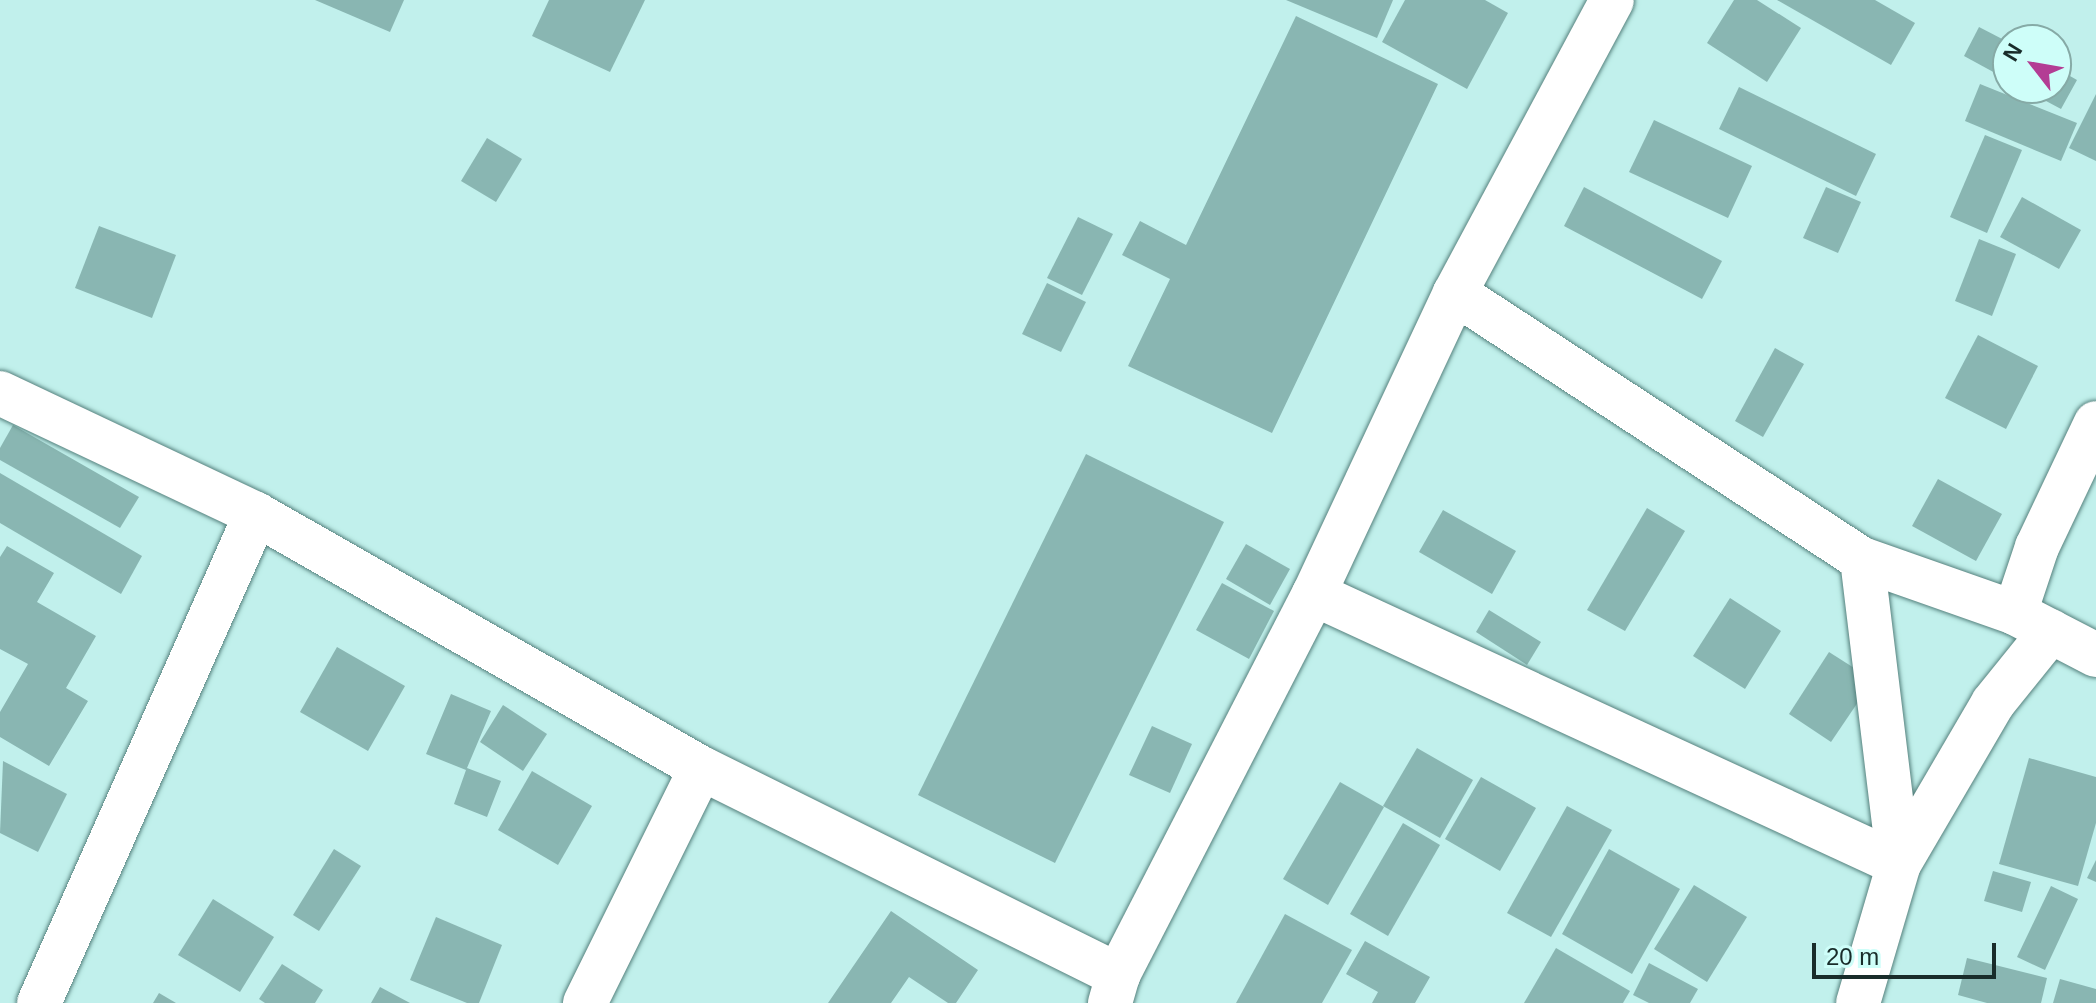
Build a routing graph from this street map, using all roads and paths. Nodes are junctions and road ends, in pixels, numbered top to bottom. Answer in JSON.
{"nodes":[{"id":1,"x":1612,"y":0,"type":"edge"},
{"id":2,"x":1455,"y":293,"type":"junction"},
{"id":3,"x":0,"y":393,"type":"edge"},
{"id":4,"x":2096,"y":423,"type":"edge"},
{"id":5,"x":256,"y":514,"type":"junction"},
{"id":6,"x":1862,"y":559,"type":"junction"},
{"id":7,"x":1314,"y":594,"type":"junction"},
{"id":8,"x":2033,"y":622,"type":"junction"},
{"id":9,"x":2096,"y":655,"type":"edge"},
{"id":10,"x":701,"y":768,"type":"junction"},
{"id":11,"x":1899,"y":864,"type":"junction"},
{"id":12,"x":1114,"y":989,"type":"edge"},
{"id":13,"x":39,"y":1003,"type":"edge"},
{"id":14,"x":585,"y":1003,"type":"edge"},
{"id":15,"x":1858,"y":1003,"type":"edge"}],
"edges":[{"from":1,"to":2,"type":"street"},
{"from":2,"to":6,"type":"street"},
{"from":2,"to":7,"type":"street"},
{"from":3,"to":5,"type":"street"},
{"from":4,"to":8,"type":"street"},
{"from":5,"to":10,"type":"street"},
{"from":5,"to":13,"type":"street"},
{"from":6,"to":8,"type":"street"},
{"from":6,"to":11,"type":"street"},
{"from":7,"to":11,"type":"street"},
{"from":7,"to":12,"type":"street"},
{"from":8,"to":9,"type":"street"},
{"from":8,"to":11,"type":"street"},
{"from":10,"to":12,"type":"street"},
{"from":10,"to":14,"type":"street"},
{"from":11,"to":15,"type":"street"}]}
